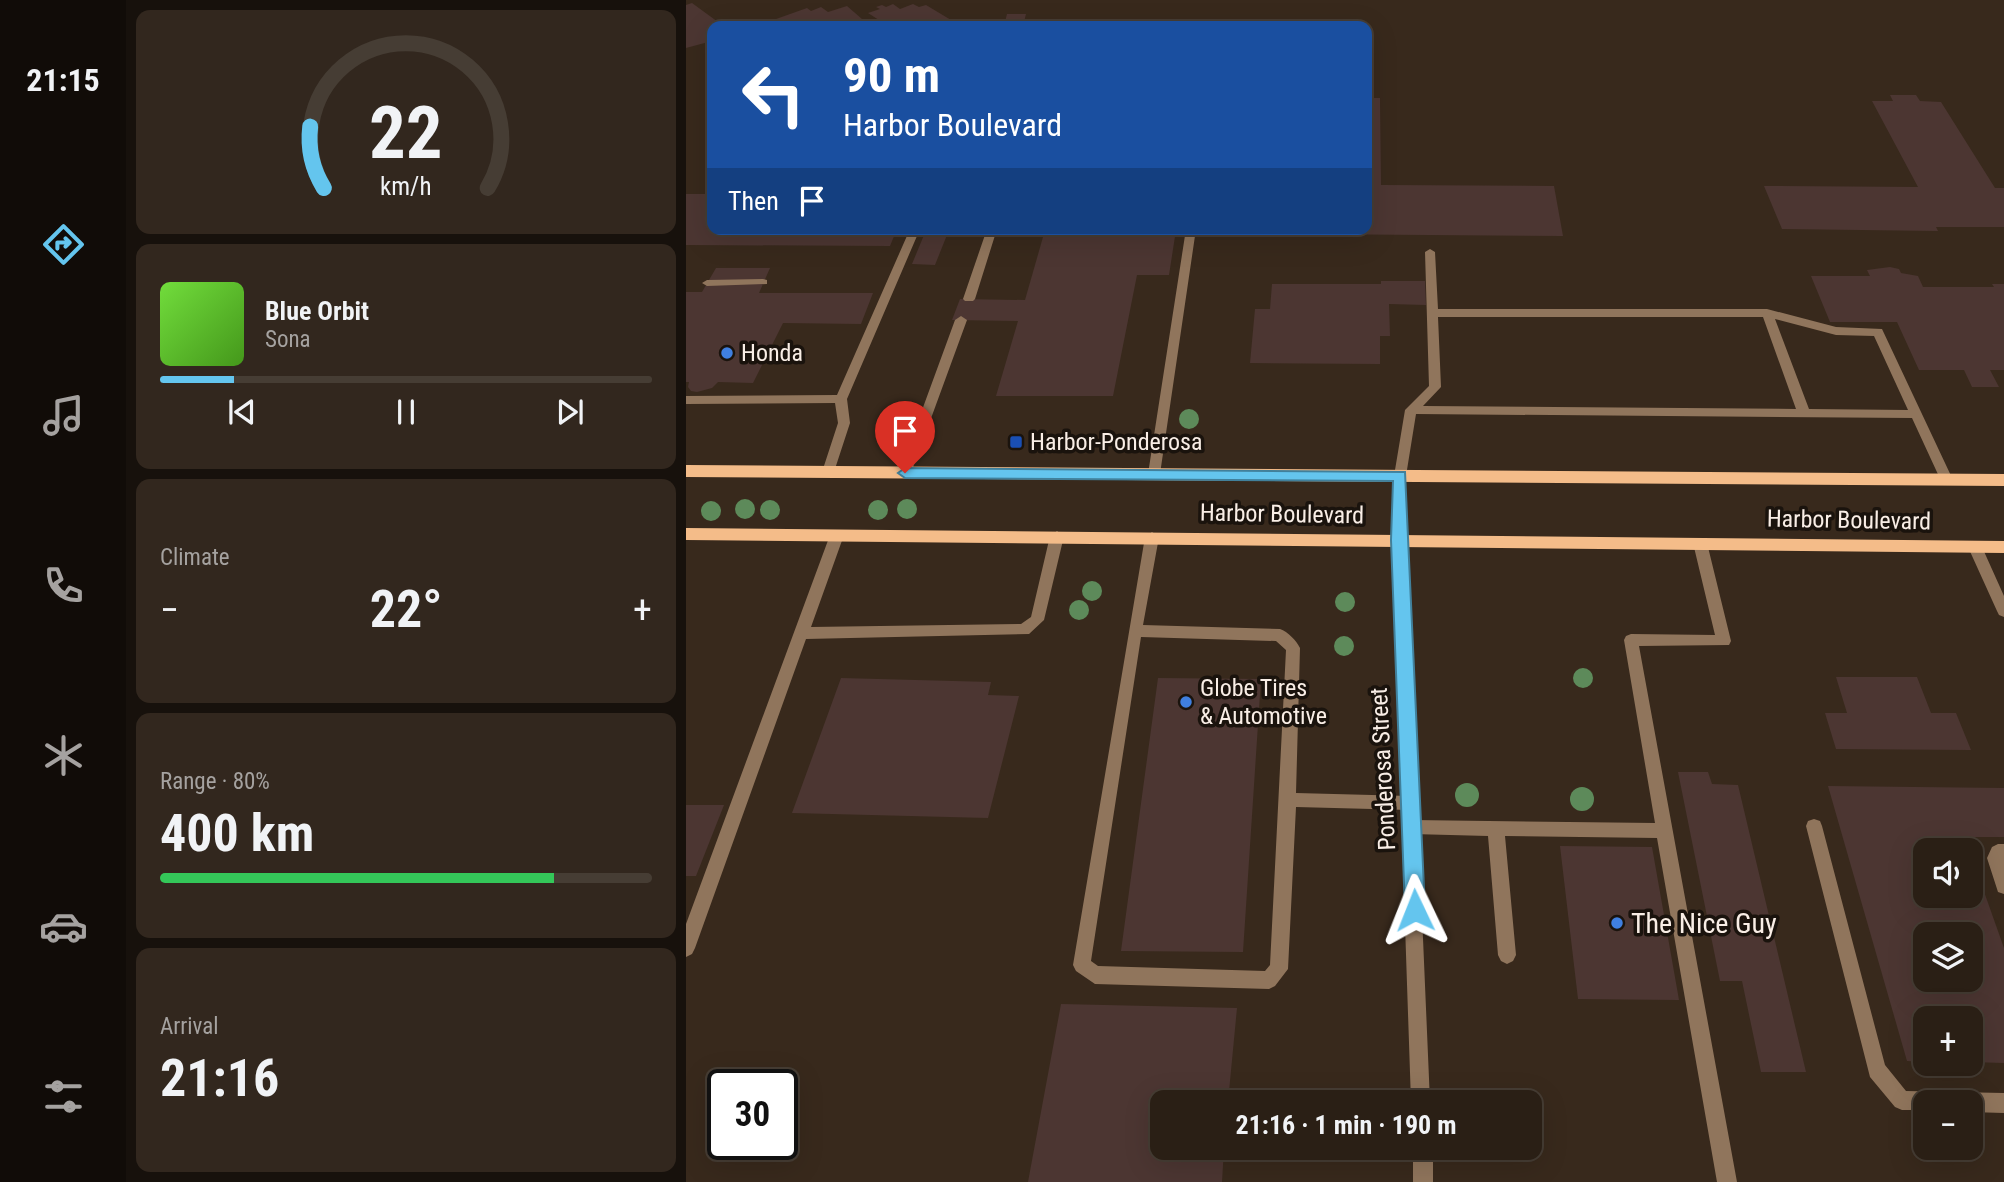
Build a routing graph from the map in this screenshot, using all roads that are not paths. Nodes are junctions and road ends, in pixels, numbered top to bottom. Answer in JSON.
{"nodes":[{"id":1,"x":912,"y":235,"type":"edge"},
{"id":2,"x":990,"y":235,"type":"edge"},
{"id":3,"x":1191,"y":235,"type":"edge"},
{"id":4,"x":1430,"y":252,"type":"dead end"},
{"id":5,"x":763,"y":282,"type":"dead end"},
{"id":6,"x":707,"y":283,"type":"dead end"},
{"id":7,"x":968,"y":299,"type":"dead end"},
{"id":8,"x":1432,"y":313,"type":"junction"},
{"id":9,"x":1767,"y":313,"type":"junction"},
{"id":10,"x":961,"y":320,"type":"dead end"},
{"id":11,"x":841,"y":399,"type":"junction"},
{"id":12,"x":686,"y":400,"type":"edge"},
{"id":13,"x":1411,"y":410,"type":"junction"},
{"id":14,"x":1804,"y":413,"type":"junction"},
{"id":15,"x":1916,"y":414,"type":"junction"},
{"id":16,"x":686,"y":471,"type":"edge"},
{"id":17,"x":828,"y":472,"type":"junction"},
{"id":18,"x":905,"y":473,"type":"junction"},
{"id":19,"x":1154,"y":474,"type":"junction"},
{"id":20,"x":1400,"y":476,"type":"junction"},
{"id":21,"x":1947,"y":480,"type":"junction"},
{"id":22,"x":2004,"y":480,"type":"edge"},
{"id":23,"x":686,"y":534,"type":"edge"},
{"id":24,"x":837,"y":535,"type":"junction"},
{"id":25,"x":1057,"y":536,"type":"junction"},
{"id":26,"x":1152,"y":537,"type":"junction"},
{"id":27,"x":1399,"y":540,"type":"junction"},
{"id":28,"x":1700,"y":542,"type":"junction"},
{"id":29,"x":1975,"y":547,"type":"junction"},
{"id":30,"x":2004,"y":547,"type":"edge"},
{"id":31,"x":2004,"y":611,"type":"edge"},
{"id":32,"x":1135,"y":631,"type":"junction"},
{"id":33,"x":801,"y":632,"type":"junction"},
{"id":34,"x":1288,"y":800,"type":"junction"},
{"id":35,"x":1410,"y":803,"type":"junction"},
{"id":36,"x":1814,"y":826,"type":"dead end"},
{"id":37,"x":1412,"y":827,"type":"junction"},
{"id":38,"x":1496,"y":829,"type":"junction"},
{"id":39,"x":1664,"y":831,"type":"junction"},
{"id":40,"x":2004,"y":852,"type":"edge"},
{"id":41,"x":2004,"y":886,"type":"edge"},
{"id":42,"x":686,"y":948,"type":"edge"},
{"id":43,"x":1507,"y":955,"type":"dead end"},
{"id":44,"x":1422,"y":1090,"type":"edge"},
{"id":45,"x":2004,"y":1103,"type":"edge"},
{"id":46,"x":1423,"y":1160,"type":"edge"},
{"id":47,"x":1423,"y":1182,"type":"edge"},
{"id":48,"x":1727,"y":1182,"type":"edge"}],
"edges":[{"from":1,"to":11,"type":"street"},
{"from":2,"to":7,"type":"street"},
{"from":3,"to":19,"type":"street"},
{"from":4,"to":8,"type":"street"},
{"from":5,"to":6,"type":"street"},
{"from":8,"to":9,"type":"street"},
{"from":8,"to":13,"type":"street"},
{"from":9,"to":14,"type":"street"},
{"from":9,"to":15,"type":"street"},
{"from":10,"to":18,"type":"street"},
{"from":11,"to":12,"type":"street"},
{"from":11,"to":17,"type":"street"},
{"from":13,"to":14,"type":"street"},
{"from":13,"to":20,"type":"street","name":"Ponderosa Street"},
{"from":14,"to":15,"type":"street"},
{"from":15,"to":21,"type":"street"},
{"from":16,"to":17,"type":"main road","name":"Harbor Boulevard"},
{"from":17,"to":18,"type":"main road","name":"Harbor Boulevard"},
{"from":18,"to":19,"type":"main road","name":"Harbor Boulevard"},
{"from":19,"to":20,"type":"main road","name":"Harbor Boulevard"},
{"from":20,"to":21,"type":"main road","name":"Harbor Boulevard"},
{"from":20,"to":27,"type":"street","name":"Ponderosa Street"},
{"from":21,"to":22,"type":"main road","name":"Harbor Boulevard"},
{"from":23,"to":24,"type":"main road","name":"Harbor Boulevard"},
{"from":24,"to":25,"type":"main road","name":"Harbor Boulevard"},
{"from":24,"to":33,"type":"street"},
{"from":25,"to":26,"type":"main road","name":"Harbor Boulevard"},
{"from":25,"to":33,"type":"street"},
{"from":26,"to":27,"type":"main road","name":"Harbor Boulevard"},
{"from":26,"to":32,"type":"street"},
{"from":27,"to":28,"type":"main road","name":"Harbor Boulevard"},
{"from":27,"to":35,"type":"street","name":"Ponderosa Street"},
{"from":28,"to":29,"type":"main road","name":"Harbor Boulevard"},
{"from":28,"to":39,"type":"street"},
{"from":29,"to":30,"type":"main road","name":"Harbor Boulevard"},
{"from":29,"to":31,"type":"street"},
{"from":32,"to":34,"type":"street"},
{"from":32,"to":34,"type":"street"},
{"from":33,"to":42,"type":"street"},
{"from":34,"to":35,"type":"street"},
{"from":35,"to":37,"type":"street","name":"Ponderosa Street"},
{"from":36,"to":45,"type":"street"},
{"from":37,"to":38,"type":"street"},
{"from":37,"to":44,"type":"street","name":"Ponderosa Street"},
{"from":38,"to":39,"type":"street"},
{"from":38,"to":43,"type":"street"},
{"from":39,"to":48,"type":"street"},
{"from":40,"to":41,"type":"street"},
{"from":46,"to":47,"type":"street"}]}
